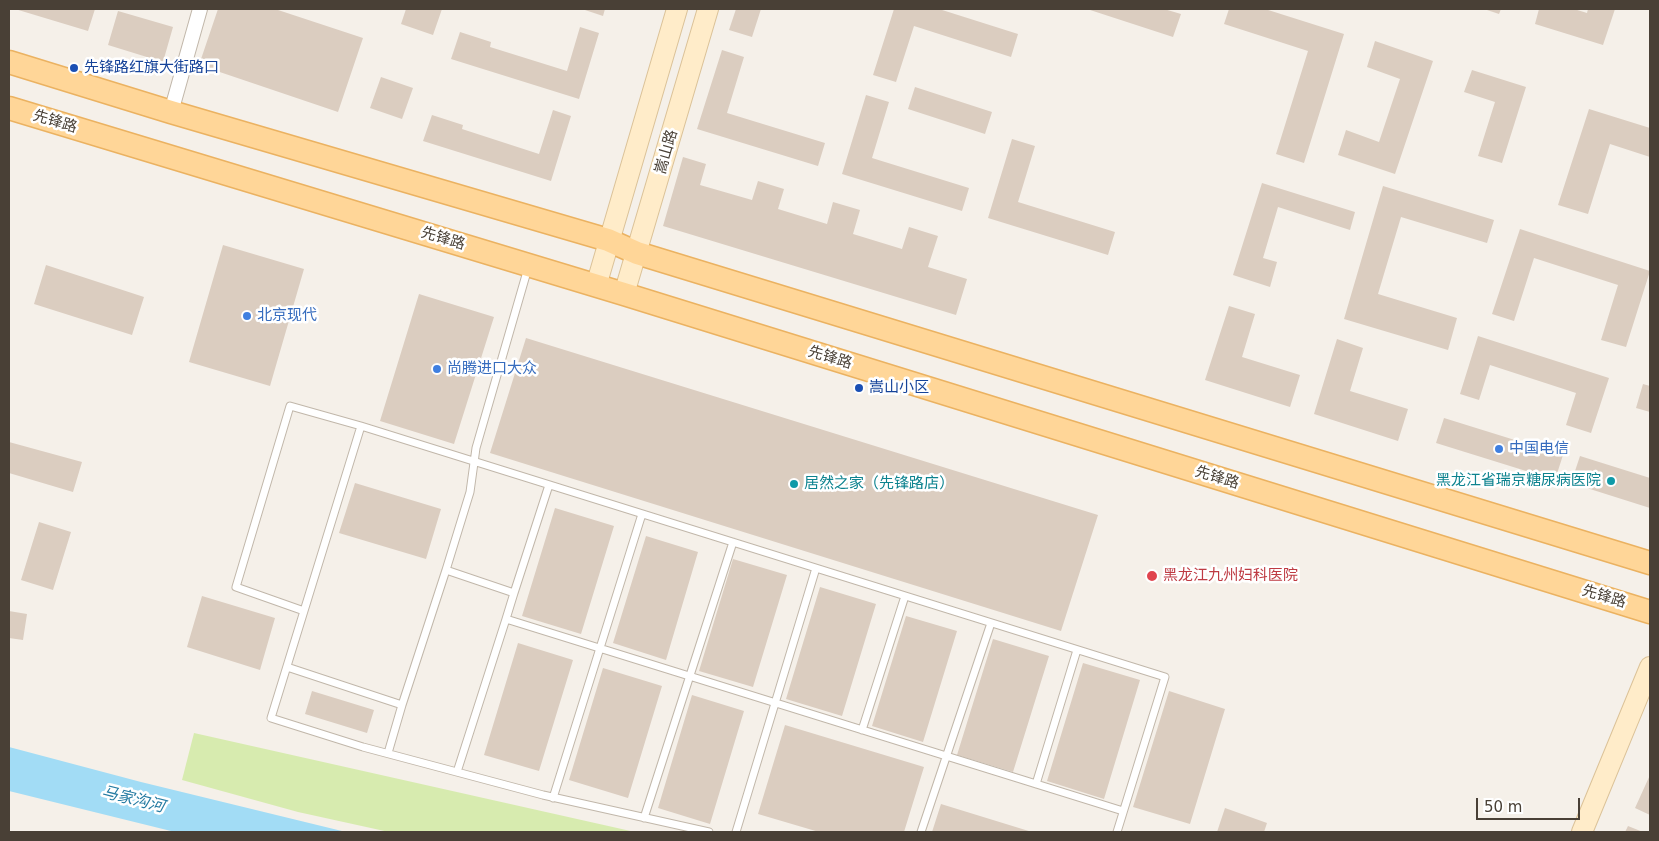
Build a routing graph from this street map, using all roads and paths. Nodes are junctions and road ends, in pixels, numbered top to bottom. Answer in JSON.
{"nodes":[{"id":1,"x":200,"y":9,"type":"edge"},
{"id":2,"x":677,"y":9,"type":"edge"},
{"id":3,"x":708,"y":9,"type":"edge"},
{"id":4,"x":9,"y":62,"type":"edge"},
{"id":5,"x":9,"y":108,"type":"edge"},
{"id":6,"x":171,"y":112,"type":"junction"},
{"id":7,"x":608,"y":240,"type":"junction"},
{"id":8,"x":637,"y":252,"type":"junction"},
{"id":9,"x":529,"y":266,"type":"junction"},
{"id":10,"x":596,"y":286,"type":"junction"},
{"id":11,"x":624,"y":294,"type":"junction"},
{"id":12,"x":361,"y":426,"type":"junction"},
{"id":13,"x":474,"y":462,"type":"junction"},
{"id":14,"x":549,"y":485,"type":"junction"},
{"id":15,"x":642,"y":514,"type":"junction"},
{"id":16,"x":733,"y":542,"type":"junction"},
{"id":17,"x":1650,"y":563,"type":"edge"},
{"id":18,"x":816,"y":568,"type":"junction"},
{"id":19,"x":446,"y":570,"type":"junction"},
{"id":20,"x":514,"y":593,"type":"junction"},
{"id":21,"x":905,"y":596,"type":"junction"},
{"id":22,"x":304,"y":611,"type":"junction"},
{"id":23,"x":1650,"y":612,"type":"edge"},
{"id":24,"x":506,"y":619,"type":"junction"},
{"id":25,"x":991,"y":623,"type":"junction"},
{"id":26,"x":600,"y":648,"type":"junction"},
{"id":27,"x":1077,"y":650,"type":"junction"},
{"id":28,"x":1650,"y":666,"type":"edge"},
{"id":29,"x":287,"y":667,"type":"junction"},
{"id":30,"x":690,"y":676,"type":"junction"},
{"id":31,"x":775,"y":703,"type":"junction"},
{"id":32,"x":402,"y":705,"type":"junction"},
{"id":33,"x":862,"y":730,"type":"junction"},
{"id":34,"x":388,"y":753,"type":"junction"},
{"id":35,"x":947,"y":756,"type":"junction"},
{"id":36,"x":457,"y":772,"type":"junction"},
{"id":37,"x":1036,"y":784,"type":"junction"},
{"id":38,"x":553,"y":798,"type":"junction"},
{"id":39,"x":1123,"y":811,"type":"junction"},
{"id":40,"x":644,"y":818,"type":"junction"},
{"id":41,"x":709,"y":832,"type":"edge"},
{"id":42,"x":736,"y":832,"type":"edge"},
{"id":43,"x":921,"y":832,"type":"edge"},
{"id":44,"x":1117,"y":832,"type":"edge"},
{"id":45,"x":1582,"y":832,"type":"edge"}],
"edges":[{"from":1,"to":6,"type":"street"},
{"from":2,"to":7,"type":"main road","name":"嵩山路"},
{"from":3,"to":8,"type":"main road","name":"嵩山路"},
{"from":4,"to":6,"type":"main road"},
{"from":5,"to":9,"type":"main road","name":"先锋路"},
{"from":6,"to":7,"type":"main road"},
{"from":7,"to":8,"type":"main road"},
{"from":7,"to":10,"type":"main road","name":"嵩山路"},
{"from":8,"to":11,"type":"main road","name":"嵩山路"},
{"from":8,"to":17,"type":"main road"},
{"from":9,"to":10,"type":"main road","name":"先锋路"},
{"from":9,"to":13,"type":"lane"},
{"from":10,"to":11,"type":"main road","name":"先锋路"},
{"from":11,"to":23,"type":"main road","name":"先锋路"},
{"from":12,"to":13,"type":"lane"},
{"from":12,"to":22,"type":"lane"},
{"from":12,"to":22,"type":"lane"},
{"from":13,"to":14,"type":"lane"},
{"from":13,"to":19,"type":"lane"},
{"from":14,"to":15,"type":"lane"},
{"from":14,"to":20,"type":"lane"},
{"from":15,"to":16,"type":"lane"},
{"from":15,"to":26,"type":"lane"},
{"from":16,"to":18,"type":"lane"},
{"from":16,"to":30,"type":"lane"},
{"from":18,"to":21,"type":"lane"},
{"from":18,"to":31,"type":"lane"},
{"from":19,"to":20,"type":"lane"},
{"from":19,"to":32,"type":"lane"},
{"from":20,"to":24,"type":"lane"},
{"from":21,"to":25,"type":"lane"},
{"from":21,"to":33,"type":"lane"},
{"from":22,"to":29,"type":"lane"},
{"from":24,"to":26,"type":"lane"},
{"from":24,"to":36,"type":"lane"},
{"from":25,"to":27,"type":"lane"},
{"from":25,"to":35,"type":"lane"},
{"from":26,"to":30,"type":"lane"},
{"from":26,"to":38,"type":"lane"},
{"from":27,"to":37,"type":"lane"},
{"from":27,"to":39,"type":"lane"},
{"from":28,"to":45,"type":"main road"},
{"from":29,"to":32,"type":"lane"},
{"from":29,"to":34,"type":"lane"},
{"from":30,"to":31,"type":"lane"},
{"from":30,"to":40,"type":"lane"},
{"from":31,"to":33,"type":"lane"},
{"from":31,"to":42,"type":"lane"},
{"from":32,"to":34,"type":"lane"},
{"from":33,"to":35,"type":"lane"},
{"from":34,"to":36,"type":"lane"},
{"from":35,"to":37,"type":"lane"},
{"from":35,"to":43,"type":"lane"},
{"from":36,"to":38,"type":"lane"},
{"from":37,"to":39,"type":"lane"},
{"from":38,"to":40,"type":"lane"},
{"from":39,"to":44,"type":"lane"},
{"from":40,"to":41,"type":"lane"}]}
